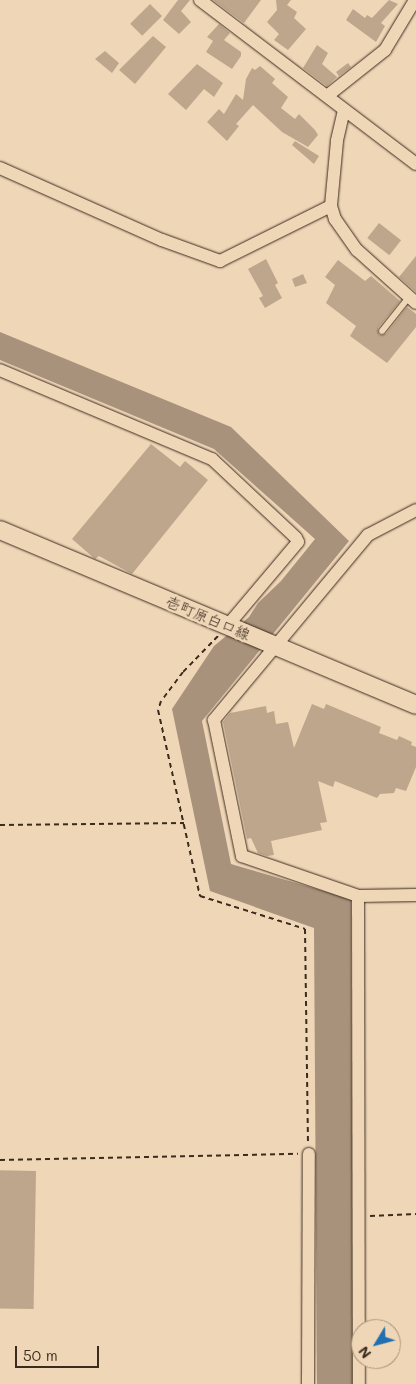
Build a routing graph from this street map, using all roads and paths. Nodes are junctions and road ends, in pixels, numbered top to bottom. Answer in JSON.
{"nodes":[{"id":1,"x":200,"y":0,"type":"edge"},
{"id":2,"x":415,"y":0,"type":"edge"},
{"id":3,"x":326,"y":96,"type":"junction"},
{"id":4,"x":344,"y":110,"type":"junction"},
{"id":5,"x":416,"y":164,"type":"edge"},
{"id":6,"x":0,"y":168,"type":"edge"},
{"id":7,"x":331,"y":206,"type":"junction"},
{"id":8,"x":413,"y":300,"type":"edge"},
{"id":9,"x":382,"y":331,"type":"dead end"},
{"id":10,"x":0,"y":370,"type":"edge"},
{"id":11,"x":416,"y":510,"type":"edge"},
{"id":12,"x":0,"y":530,"type":"edge"},
{"id":13,"x":232,"y":627,"type":"junction"},
{"id":14,"x":273,"y":645,"type":"junction"},
{"id":15,"x":416,"y":705,"type":"edge"},
{"id":16,"x":184,"y":823,"type":"junction"},
{"id":17,"x":0,"y":825,"type":"edge"},
{"id":18,"x":416,"y":895,"type":"edge"},
{"id":19,"x":358,"y":896,"type":"junction"},
{"id":20,"x":308,"y":1154,"type":"junction"},
{"id":21,"x":0,"y":1160,"type":"edge"},
{"id":22,"x":416,"y":1214,"type":"edge"},
{"id":23,"x":358,"y":1216,"type":"junction"},
{"id":24,"x":308,"y":1384,"type":"edge"},
{"id":25,"x":359,"y":1384,"type":"edge"}],
"edges":[{"from":1,"to":3,"type":"street"},
{"from":2,"to":3,"type":"street"},
{"from":3,"to":4,"type":"street"},
{"from":4,"to":5,"type":"street"},
{"from":4,"to":7,"type":"street"},
{"from":6,"to":7,"type":"street"},
{"from":7,"to":8,"type":"street"},
{"from":8,"to":9,"type":"lane"},
{"from":10,"to":13,"type":"street"},
{"from":11,"to":14,"type":"street"},
{"from":12,"to":13,"type":"main road","name":"壱町原白口線"},
{"from":13,"to":14,"type":"main road","name":"壱町原白口線"},
{"from":13,"to":16,"type":"path"},
{"from":14,"to":15,"type":"main road","name":"壱町原白口線"},
{"from":14,"to":19,"type":"street"},
{"from":16,"to":17,"type":"path"},
{"from":16,"to":20,"type":"path"},
{"from":18,"to":19,"type":"street"},
{"from":19,"to":23,"type":"street"},
{"from":20,"to":21,"type":"path"},
{"from":20,"to":24,"type":"street"},
{"from":22,"to":23,"type":"path"},
{"from":23,"to":25,"type":"street"}]}
